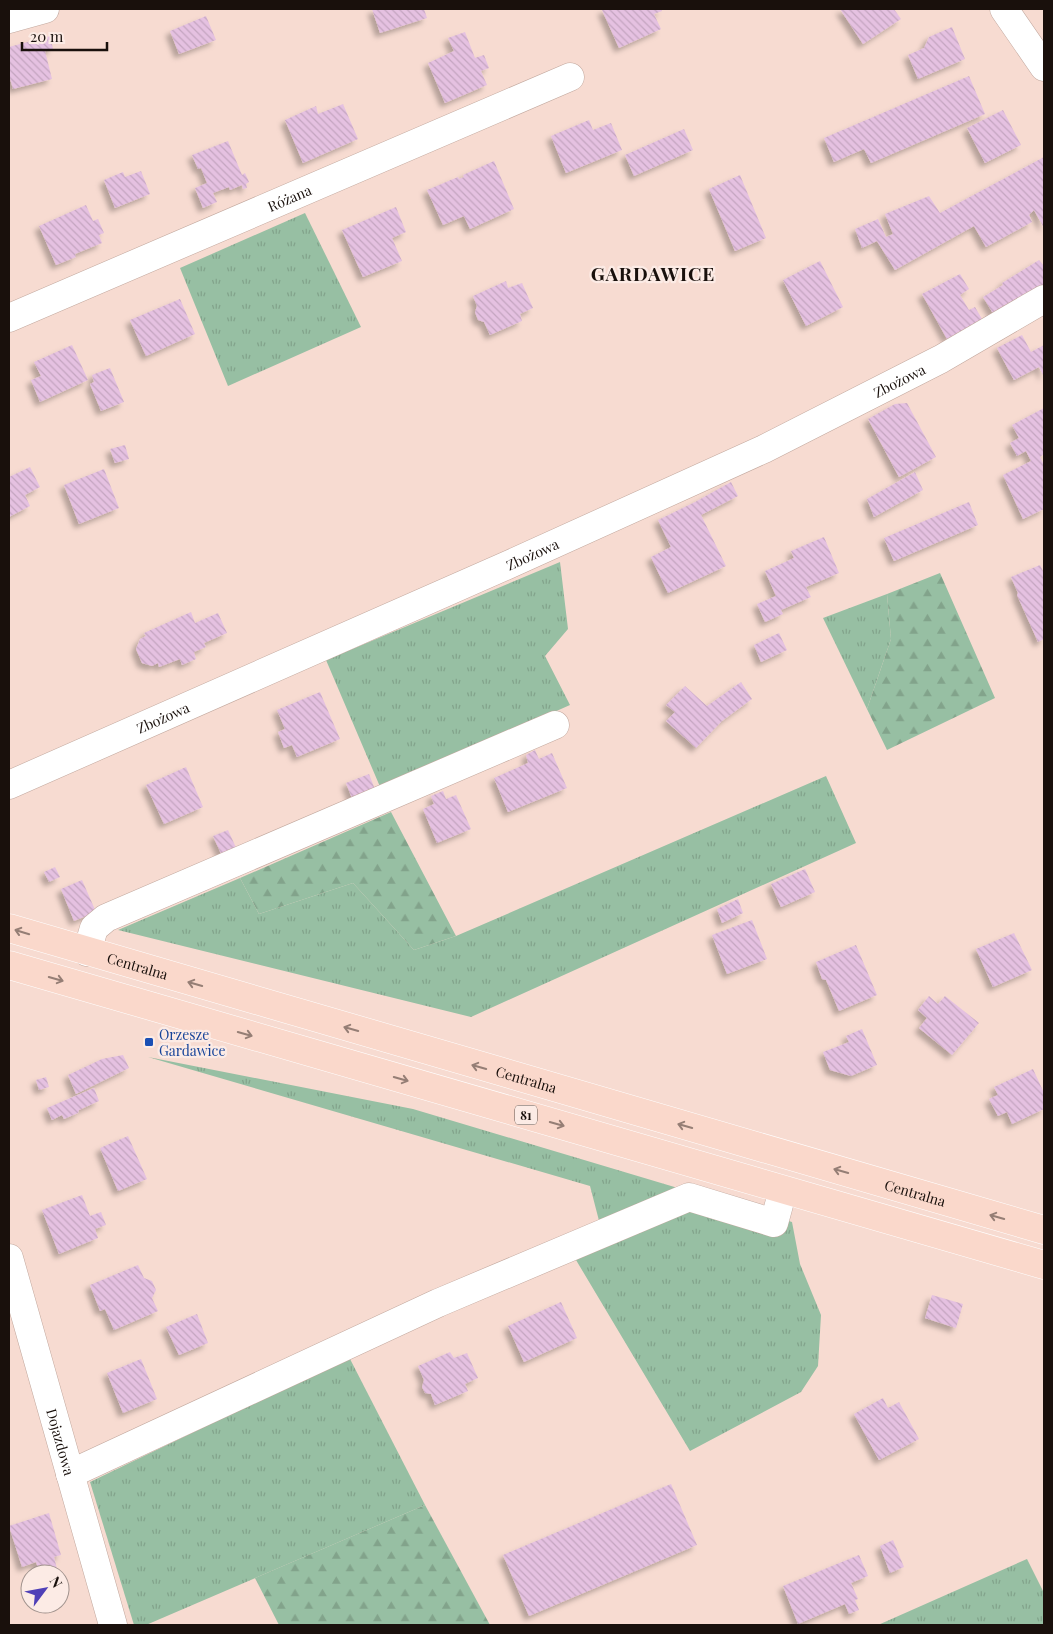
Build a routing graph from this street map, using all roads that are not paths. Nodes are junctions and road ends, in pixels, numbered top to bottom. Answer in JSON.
{"nodes":[{"id":1,"x":45,"y":9,"type":"edge"},
{"id":2,"x":1004,"y":9,"type":"edge"},
{"id":3,"x":9,"y":18,"type":"edge"},
{"id":4,"x":1044,"y":67,"type":"edge"},
{"id":5,"x":570,"y":77,"type":"dead end"},
{"id":6,"x":1044,"y":299,"type":"edge"},
{"id":7,"x":9,"y":318,"type":"edge"},
{"id":8,"x":554,"y":725,"type":"dead end"},
{"id":9,"x":9,"y":786,"type":"edge"},
{"id":10,"x":9,"y":928,"type":"edge"},
{"id":11,"x":87,"y":952,"type":"junction"},
{"id":12,"x":9,"y":965,"type":"edge"},
{"id":13,"x":783,"y":1190,"type":"junction"},
{"id":14,"x":1044,"y":1230,"type":"edge"},
{"id":15,"x":9,"y":1258,"type":"edge"},
{"id":16,"x":1044,"y":1265,"type":"edge"},
{"id":17,"x":70,"y":1474,"type":"junction"},
{"id":18,"x":113,"y":1625,"type":"edge"}],
"edges":[{"from":1,"to":3,"type":"street"},
{"from":2,"to":4,"type":"street"},
{"from":5,"to":7,"type":"street","name":"Różana"},
{"from":6,"to":9,"type":"street","name":"Zbożowa"},
{"from":8,"to":11,"type":"street"},
{"from":11,"to":10,"type":"main road","name":"Centralna","one_way":true},
{"from":14,"to":11,"type":"main road","name":"Centralna","one_way":true},
{"from":12,"to":13,"type":"main road","number":"81","one_way":true},
{"from":13,"to":16,"type":"main road","number":"81"},
{"from":13,"to":17,"type":"street"},
{"from":15,"to":17,"type":"street","name":"Dojazdowa"},
{"from":17,"to":18,"type":"street","name":"Dojazdowa"}]}
